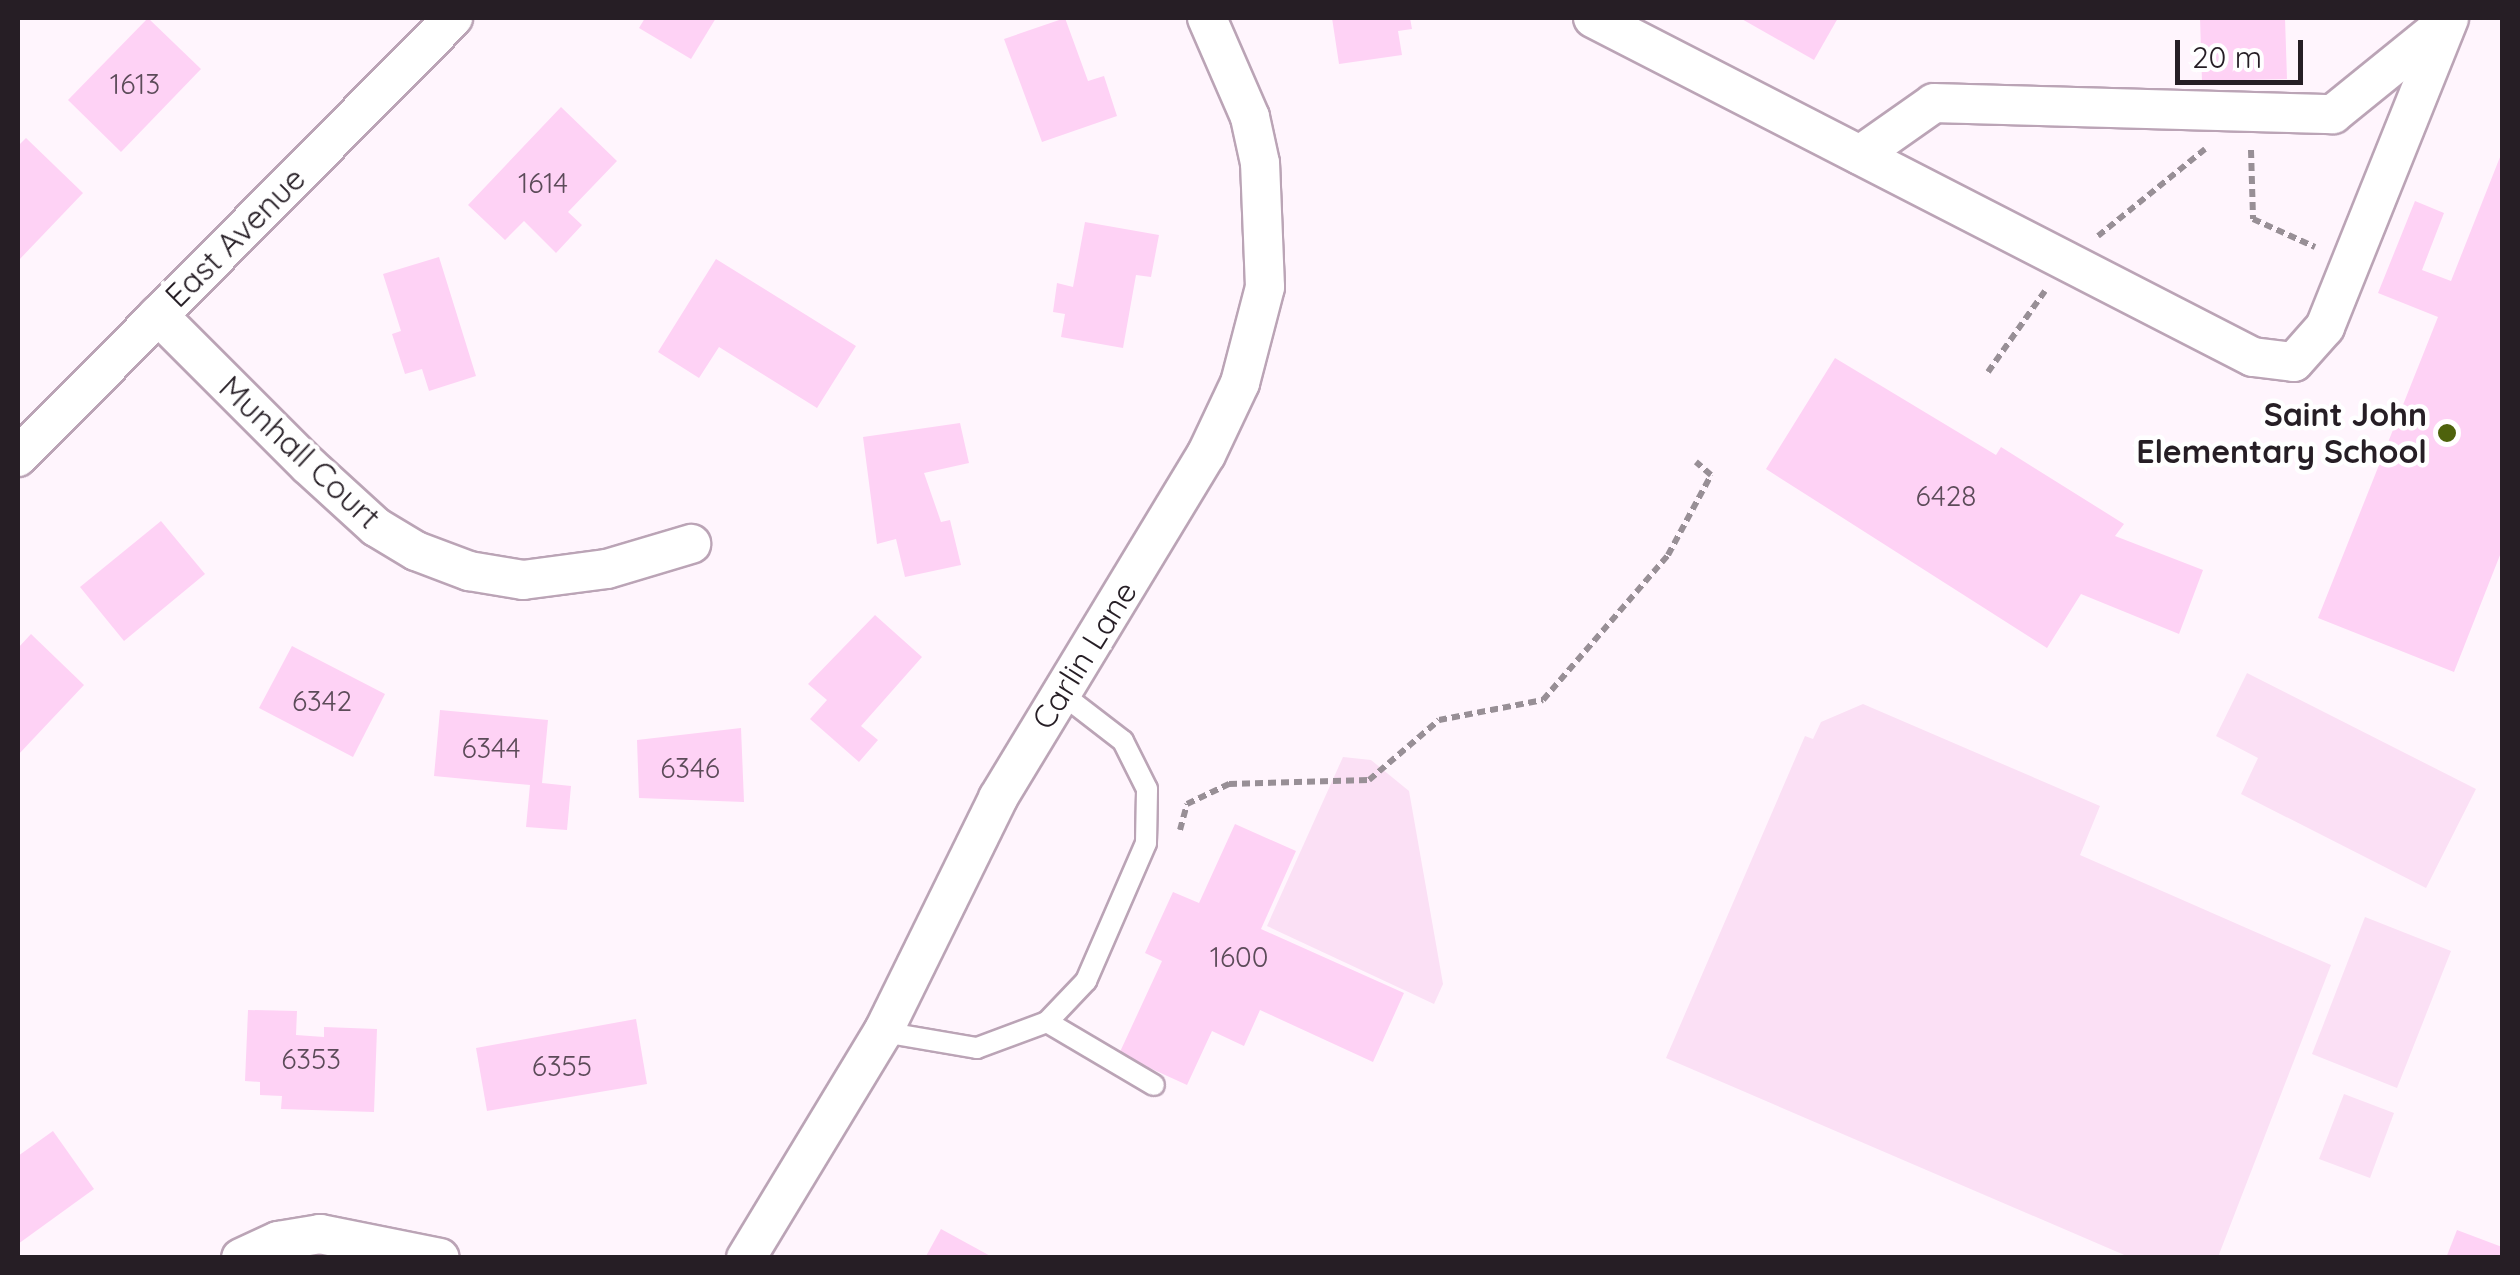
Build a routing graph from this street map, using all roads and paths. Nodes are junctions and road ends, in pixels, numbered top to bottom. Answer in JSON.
{"nodes":[{"id":1,"x":452,"y":18,"type":"edge"},
{"id":2,"x":1208,"y":18,"type":"edge"},
{"id":3,"x":1594,"y":18,"type":"edge"},
{"id":4,"x":2449,"y":19,"type":"edge"},
{"id":5,"x":2250,"y":132,"type":"dead end"},
{"id":6,"x":2212,"y":144,"type":"dead end"},
{"id":7,"x":1860,"y":155,"type":"junction"},
{"id":8,"x":2316,"y":247,"type":"dead end"},
{"id":9,"x":2066,"y":262,"type":"junction"},
{"id":10,"x":158,"y":315,"type":"junction"},
{"id":11,"x":1988,"y":372,"type":"dead end"},
{"id":12,"x":18,"y":456,"type":"edge"},
{"id":13,"x":1696,"y":462,"type":"dead end"},
{"id":14,"x":691,"y":544,"type":"dead end"},
{"id":15,"x":1061,"y":692,"type":"junction"},
{"id":16,"x":1177,"y":839,"type":"dead end"},
{"id":17,"x":1047,"y":1022,"type":"junction"},
{"id":18,"x":883,"y":1032,"type":"junction"},
{"id":19,"x":1154,"y":1085,"type":"dead end"},
{"id":20,"x":240,"y":1258,"type":"edge"},
{"id":21,"x":440,"y":1258,"type":"edge"},
{"id":22,"x":746,"y":1258,"type":"edge"}],
"edges":[{"from":1,"to":10,"type":"street","name":"East Avenue"},
{"from":2,"to":15,"type":"street","name":"Carlin Lane"},
{"from":3,"to":7,"type":"street"},
{"from":4,"to":7,"type":"street"},
{"from":4,"to":9,"type":"street"},
{"from":5,"to":8,"type":"path"},
{"from":6,"to":9,"type":"path"},
{"from":7,"to":9,"type":"street"},
{"from":9,"to":11,"type":"path"},
{"from":10,"to":12,"type":"street","name":"East Avenue"},
{"from":10,"to":14,"type":"street","name":"Munhall Court"},
{"from":13,"to":16,"type":"path"},
{"from":15,"to":17,"type":"lane"},
{"from":15,"to":18,"type":"street","name":"Carlin Lane"},
{"from":17,"to":18,"type":"lane"},
{"from":17,"to":19,"type":"lane"},
{"from":18,"to":22,"type":"street","name":"Carlin Lane"},
{"from":20,"to":21,"type":"street"}]}
